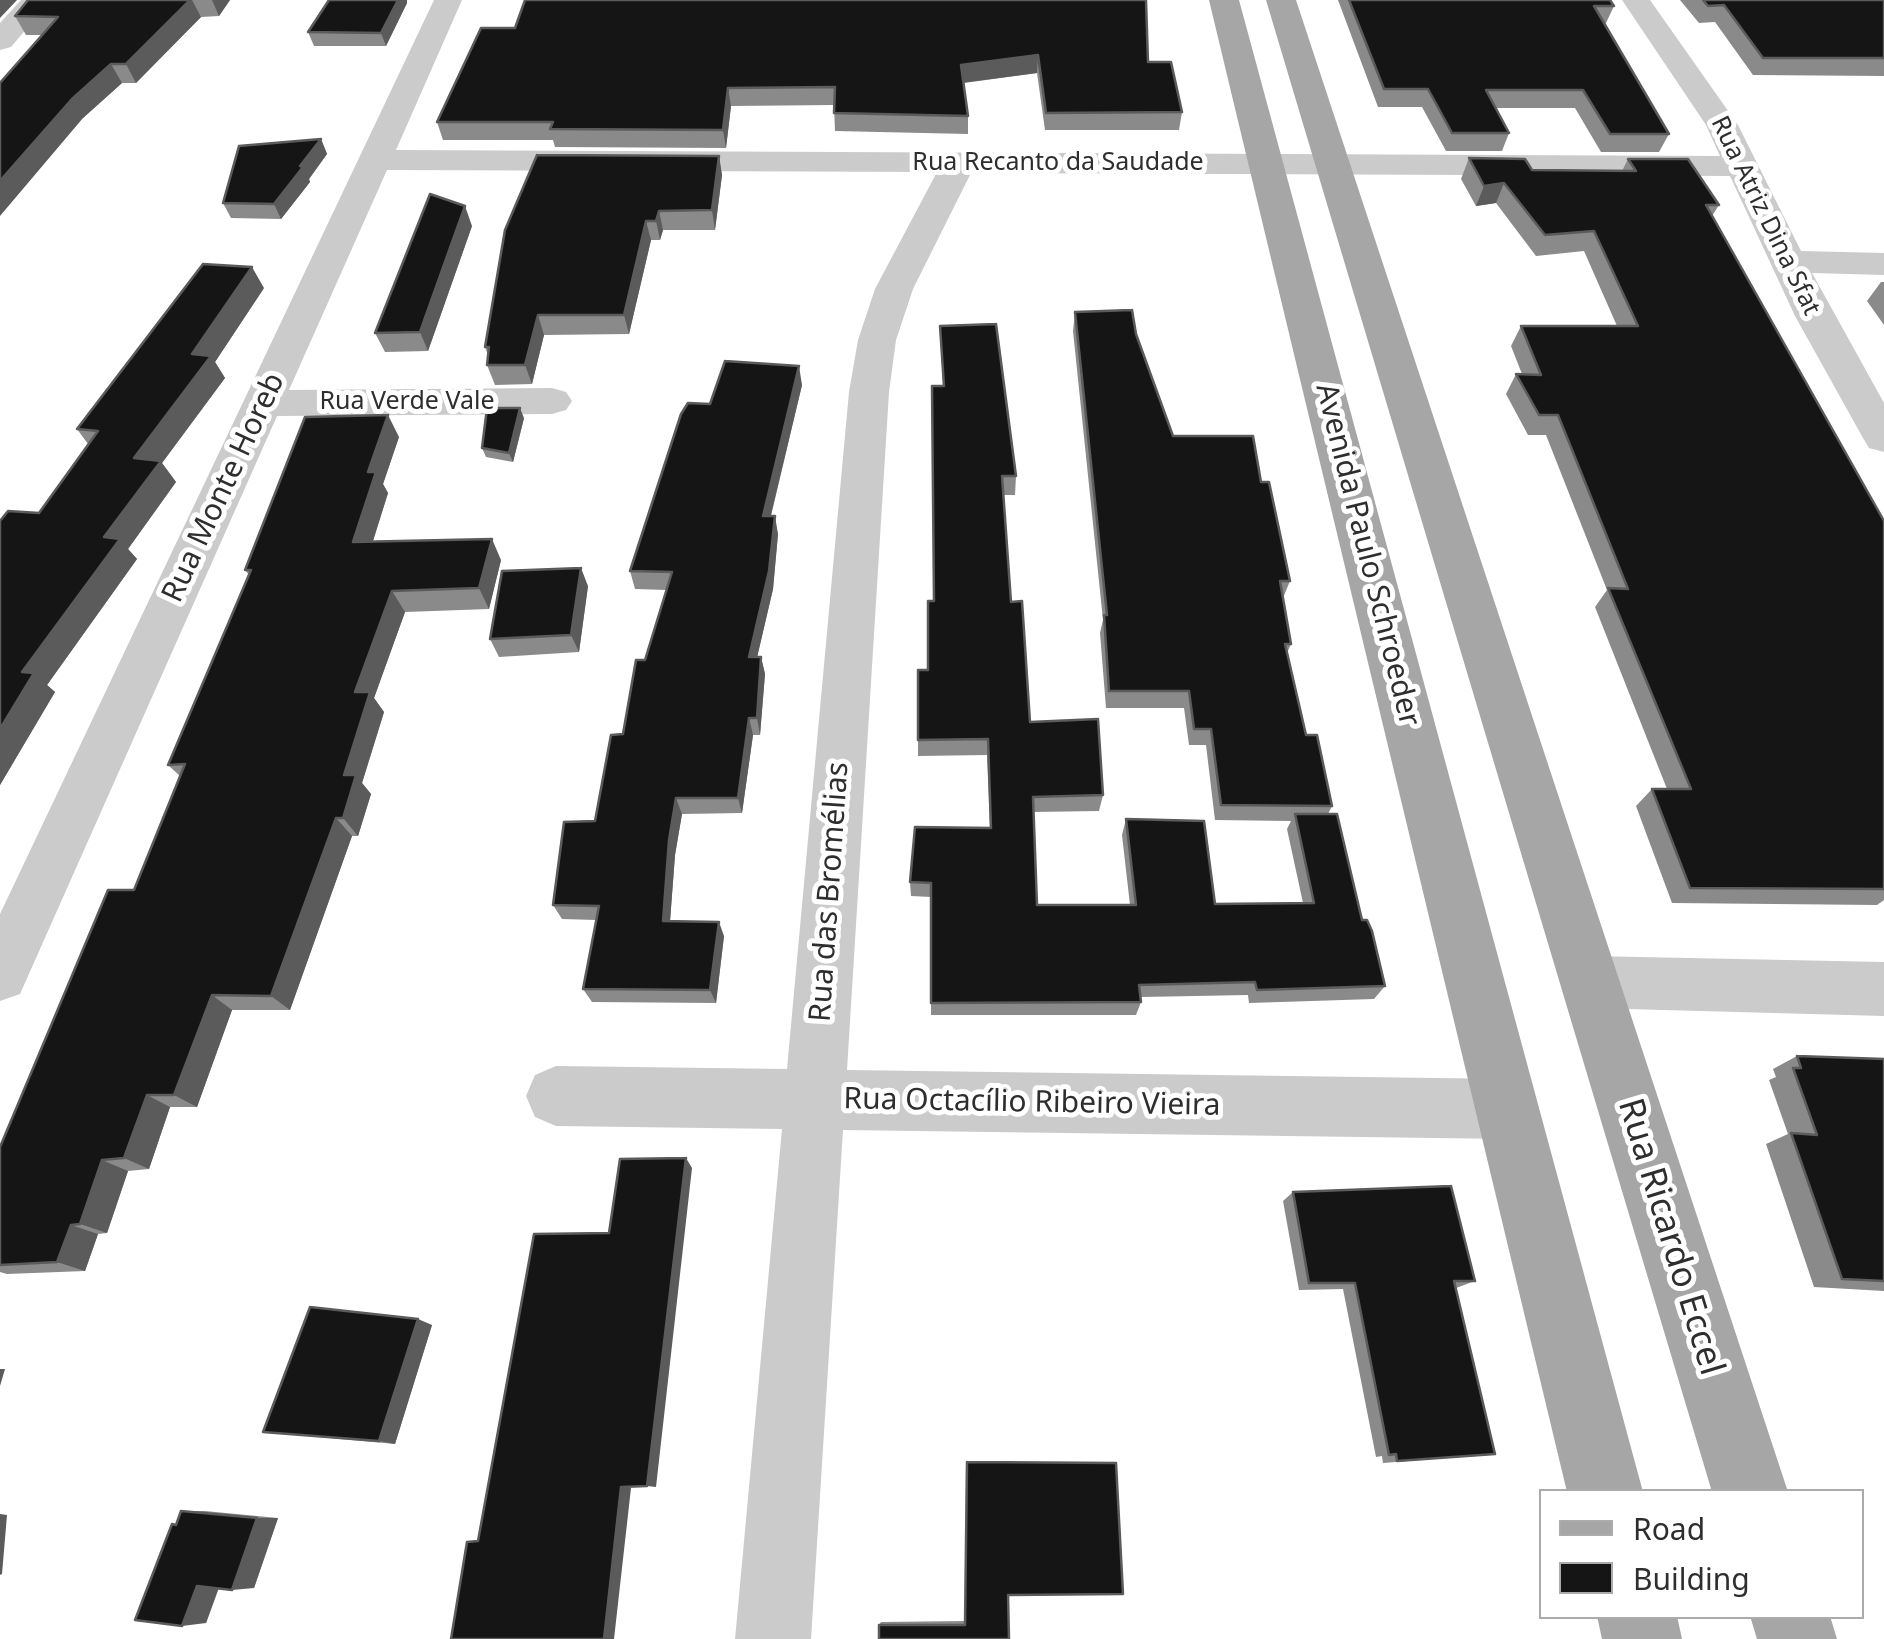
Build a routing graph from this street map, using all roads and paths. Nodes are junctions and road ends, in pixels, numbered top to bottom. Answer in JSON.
{"nodes":[{"id":1,"x":38,"y":0,"type":"edge"},
{"id":2,"x":448,"y":0,"type":"edge"},
{"id":3,"x":1224,"y":0,"type":"edge"},
{"id":4,"x":1282,"y":0,"type":"edge"},
{"id":5,"x":1636,"y":0,"type":"edge"},
{"id":6,"x":0,"y":41,"type":"edge"},
{"id":7,"x":374,"y":160,"type":"junction"},
{"id":8,"x":959,"y":163,"type":"junction"},
{"id":9,"x":1267,"y":164,"type":"junction"},
{"id":10,"x":1333,"y":164,"type":"junction"},
{"id":11,"x":1742,"y":166,"type":"junction"},
{"id":12,"x":1788,"y":262,"type":"junction"},
{"id":13,"x":1884,"y":264,"type":"edge"},
{"id":14,"x":552,"y":401,"type":"dead end"},
{"id":15,"x":263,"y":403,"type":"junction"},
{"id":16,"x":1884,"y":438,"type":"edge"},
{"id":17,"x":0,"y":975,"type":"edge"},
{"id":18,"x":1590,"y":982,"type":"junction"},
{"id":19,"x":1884,"y":989,"type":"edge"},
{"id":20,"x":556,"y":1096,"type":"dead end"},
{"id":21,"x":814,"y":1100,"type":"junction"},
{"id":22,"x":1509,"y":1110,"type":"junction"},
{"id":23,"x":1604,"y":1489,"type":"edge"},
{"id":24,"x":1749,"y":1489,"type":"edge"},
{"id":25,"x":773,"y":1639,"type":"edge"}],
"edges":[{"from":1,"to":6,"type":"street"},
{"from":2,"to":7,"type":"street","name":"Rua Monte Horeb"},
{"from":3,"to":9,"type":"main road","name":"Avenida Paulo Schroeder"},
{"from":4,"to":10,"type":"main road"},
{"from":5,"to":11,"type":"street","name":"Rua Atriz Dina Sfat"},
{"from":7,"to":8,"type":"street","name":"Rua Recanto da Saudade"},
{"from":7,"to":15,"type":"street","name":"Rua Monte Horeb"},
{"from":8,"to":9,"type":"street","name":"Rua Recanto da Saudade"},
{"from":8,"to":21,"type":"street","name":"Rua das Bromélias"},
{"from":9,"to":10,"type":"street","name":"Rua Recanto da Saudade"},
{"from":9,"to":22,"type":"main road","name":"Avenida Paulo Schroeder"},
{"from":10,"to":11,"type":"street","name":"Rua Recanto da Saudade"},
{"from":10,"to":18,"type":"main road"},
{"from":11,"to":12,"type":"street","name":"Rua Atriz Dina Sfat"},
{"from":12,"to":13,"type":"street"},
{"from":12,"to":16,"type":"street","name":"Rua Atriz Dina Sfat"},
{"from":14,"to":15,"type":"street","name":"Rua Verde Vale"},
{"from":15,"to":17,"type":"street","name":"Rua Monte Horeb"},
{"from":18,"to":19,"type":"street"},
{"from":18,"to":24,"type":"main road","name":"Rua Ricardo Eccel"},
{"from":20,"to":21,"type":"street","name":"Rua Octacílio Ribeiro Vieira"},
{"from":21,"to":22,"type":"street","name":"Rua Octacílio Ribeiro Vieira"},
{"from":21,"to":25,"type":"street","name":"Rua das Bromélias"},
{"from":22,"to":23,"type":"main road"}]}
